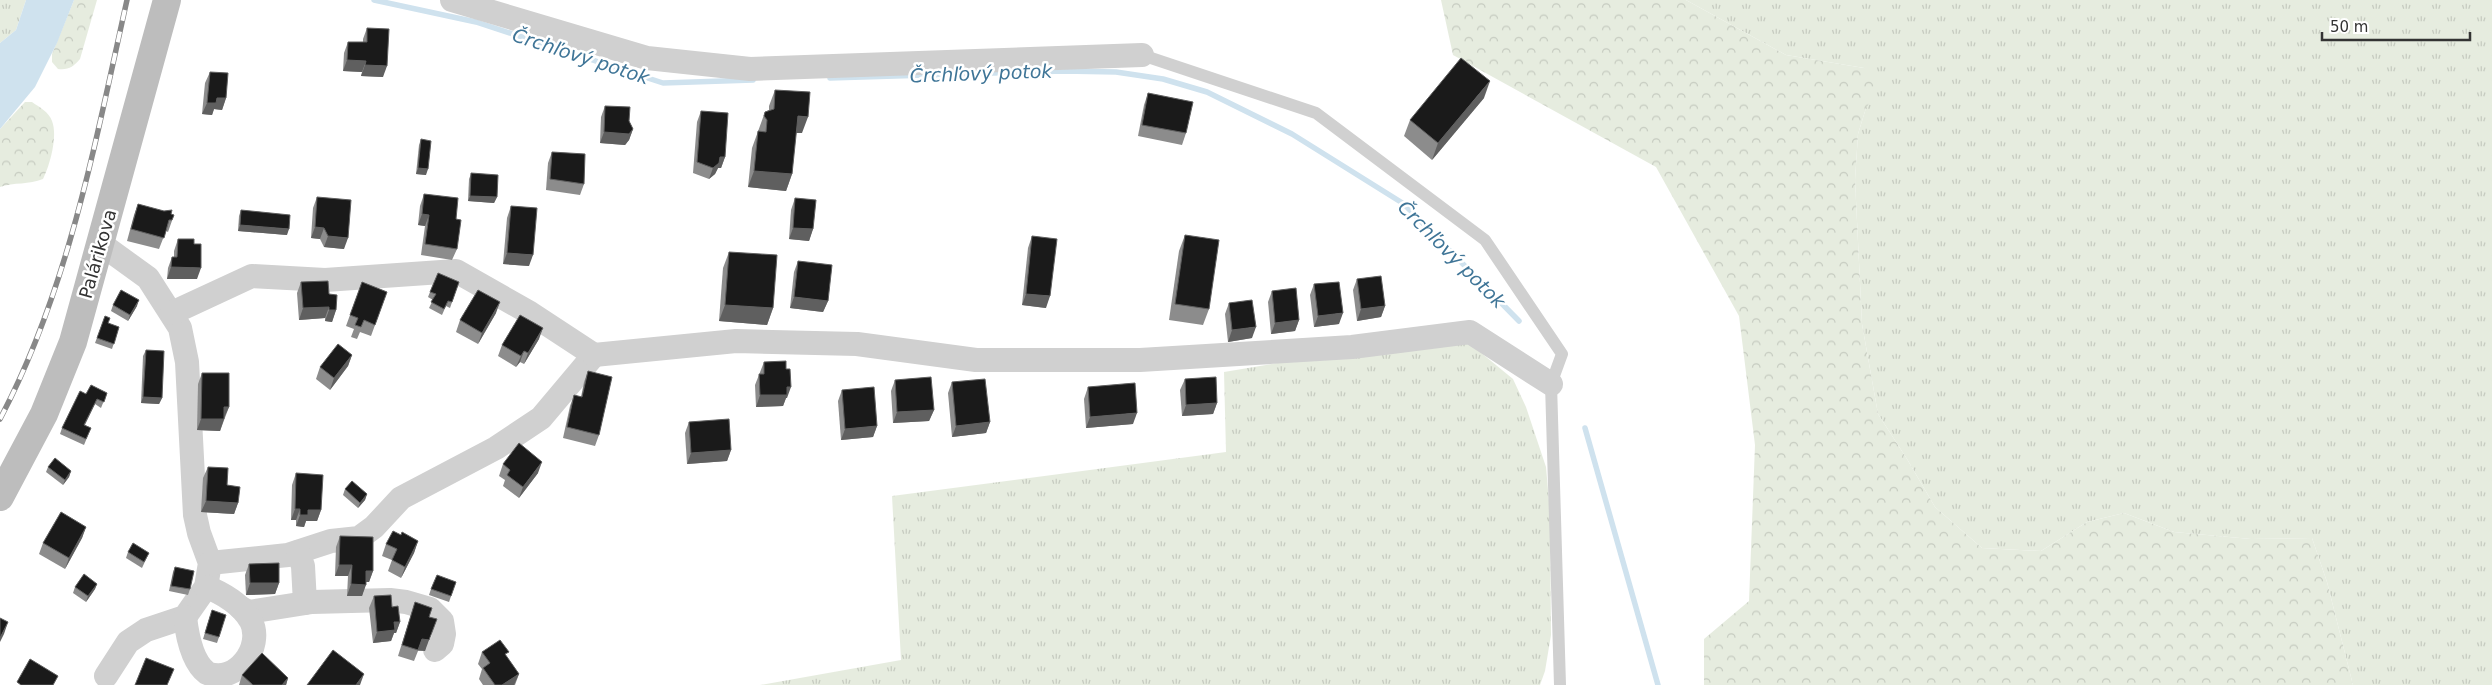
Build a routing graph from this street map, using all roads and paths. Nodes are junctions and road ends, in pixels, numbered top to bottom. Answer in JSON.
{"nodes":[{"id":1,"x":167,"y":0,"type":"edge"},
{"id":2,"x":452,"y":0,"type":"edge"},
{"id":3,"x":1142,"y":55,"type":"joint"},
{"id":4,"x":101,"y":244,"type":"junction"},
{"id":5,"x":172,"y":313,"type":"junction"},
{"id":6,"x":594,"y":355,"type":"junction"},
{"id":7,"x":1552,"y":384,"type":"junction"},
{"id":8,"x":0,"y":496,"type":"edge"},
{"id":9,"x":298,"y":552,"type":"junction"},
{"id":10,"x":210,"y":563,"type":"junction"},
{"id":11,"x":206,"y":586,"type":"junction"},
{"id":12,"x":305,"y":603,"type":"junction"},
{"id":13,"x":241,"y":608,"type":"junction"},
{"id":14,"x":185,"y":617,"type":"junction"},
{"id":15,"x":435,"y":650,"type":"dead end"},
{"id":16,"x":106,"y":676,"type":"dead end"},
{"id":17,"x":1560,"y":685,"type":"edge"}],
"edges":[{"from":1,"to":4,"type":"main road","name":"Palárikova"},
{"from":2,"to":3,"type":"street"},
{"from":3,"to":7,"type":"lane"},
{"from":4,"to":5,"type":"street"},
{"from":4,"to":8,"type":"main road","name":"Palárikova"},
{"from":5,"to":6,"type":"street"},
{"from":5,"to":10,"type":"street"},
{"from":6,"to":7,"type":"street"},
{"from":6,"to":9,"type":"street"},
{"from":7,"to":17,"type":"lane"},
{"from":9,"to":10,"type":"street"},
{"from":9,"to":12,"type":"street"},
{"from":10,"to":11,"type":"street"},
{"from":11,"to":13,"type":"street"},
{"from":11,"to":14,"type":"street"},
{"from":12,"to":13,"type":"street"},
{"from":12,"to":15,"type":"street"},
{"from":13,"to":14,"type":"street"},
{"from":14,"to":16,"type":"street"}]}
